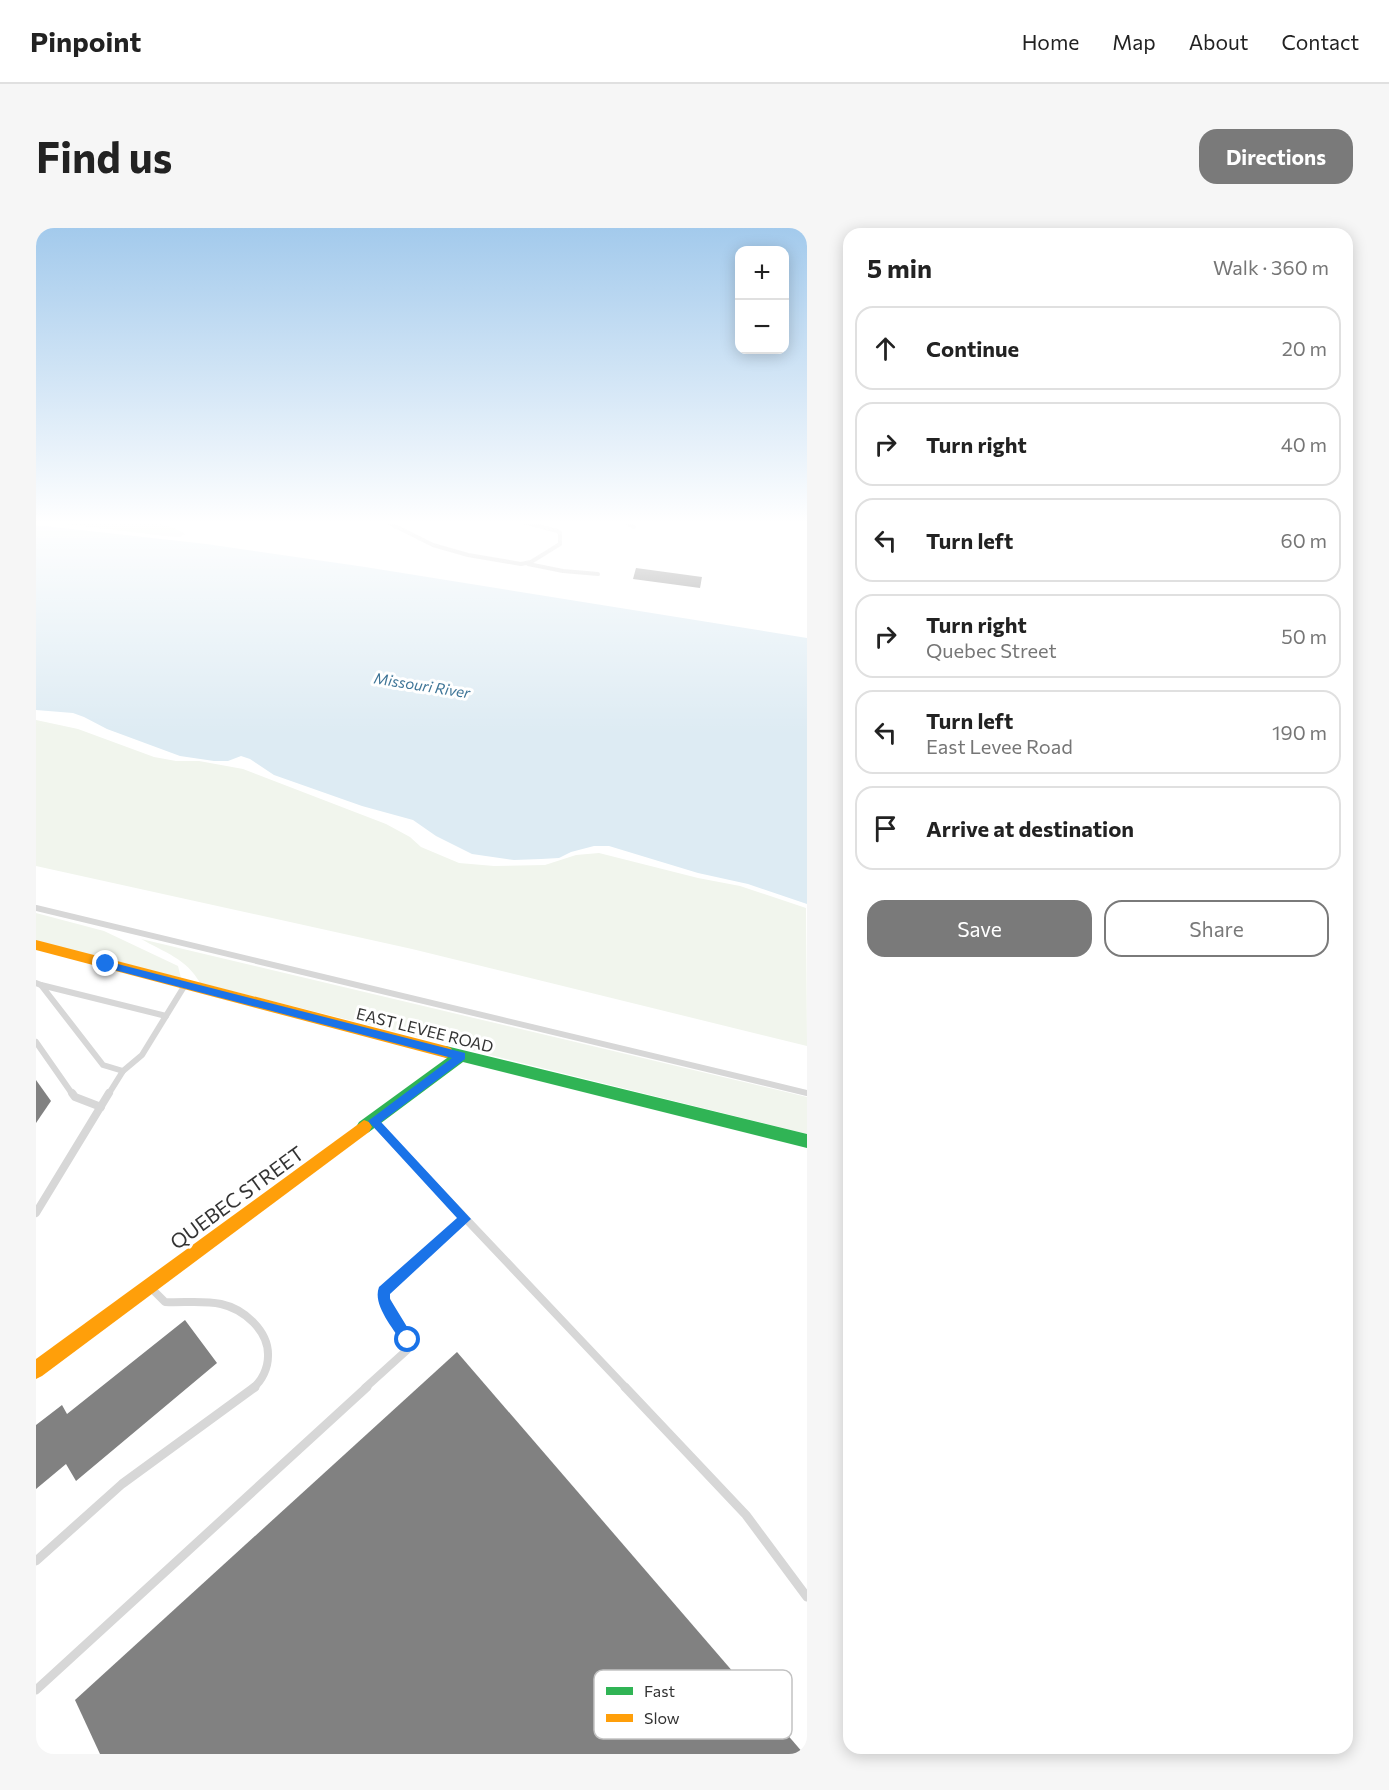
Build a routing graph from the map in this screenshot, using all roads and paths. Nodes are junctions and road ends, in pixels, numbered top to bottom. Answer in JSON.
{"nodes":[{"id":1,"x":36,"y":908,"type":"edge"},
{"id":2,"x":36,"y":945,"type":"edge"},
{"id":3,"x":38,"y":984,"type":"edge"},
{"id":4,"x":184,"y":985,"type":"junction"},
{"id":5,"x":166,"y":1016,"type":"junction"},
{"id":6,"x":36,"y":1042,"type":"edge"},
{"id":7,"x":462,"y":1056,"type":"junction"},
{"id":8,"x":123,"y":1071,"type":"junction"},
{"id":9,"x":807,"y":1093,"type":"edge"},
{"id":10,"x":101,"y":1107,"type":"junction"},
{"id":11,"x":373,"y":1121,"type":"junction"},
{"id":12,"x":807,"y":1141,"type":"edge"},
{"id":13,"x":36,"y":1213,"type":"edge"},
{"id":14,"x":465,"y":1219,"type":"junction"},
{"id":15,"x":150,"y":1286,"type":"junction"},
{"id":16,"x":36,"y":1370,"type":"edge"},
{"id":17,"x":36,"y":1561,"type":"edge"},
{"id":18,"x":807,"y":1597,"type":"edge"},
{"id":19,"x":36,"y":1690,"type":"edge"}],
"edges":[{"from":1,"to":9,"type":"lane"},
{"from":2,"to":4,"type":"street","name":"EAST LEVEE ROAD"},
{"from":3,"to":5,"type":"lane"},
{"from":3,"to":8,"type":"lane"},
{"from":4,"to":5,"type":"lane"},
{"from":4,"to":7,"type":"street","name":"EAST LEVEE ROAD"},
{"from":5,"to":8,"type":"lane"},
{"from":6,"to":10,"type":"lane"},
{"from":7,"to":11,"type":"street","name":"QUEBEC STREET"},
{"from":7,"to":12,"type":"street","name":"EAST LEVEE ROAD"},
{"from":8,"to":10,"type":"lane"},
{"from":10,"to":13,"type":"lane"},
{"from":11,"to":14,"type":"lane"},
{"from":11,"to":15,"type":"street","name":"QUEBEC STREET"},
{"from":14,"to":18,"type":"lane"},
{"from":14,"to":19,"type":"lane"},
{"from":15,"to":16,"type":"street","name":"QUEBEC STREET"},
{"from":15,"to":17,"type":"lane"}]}
